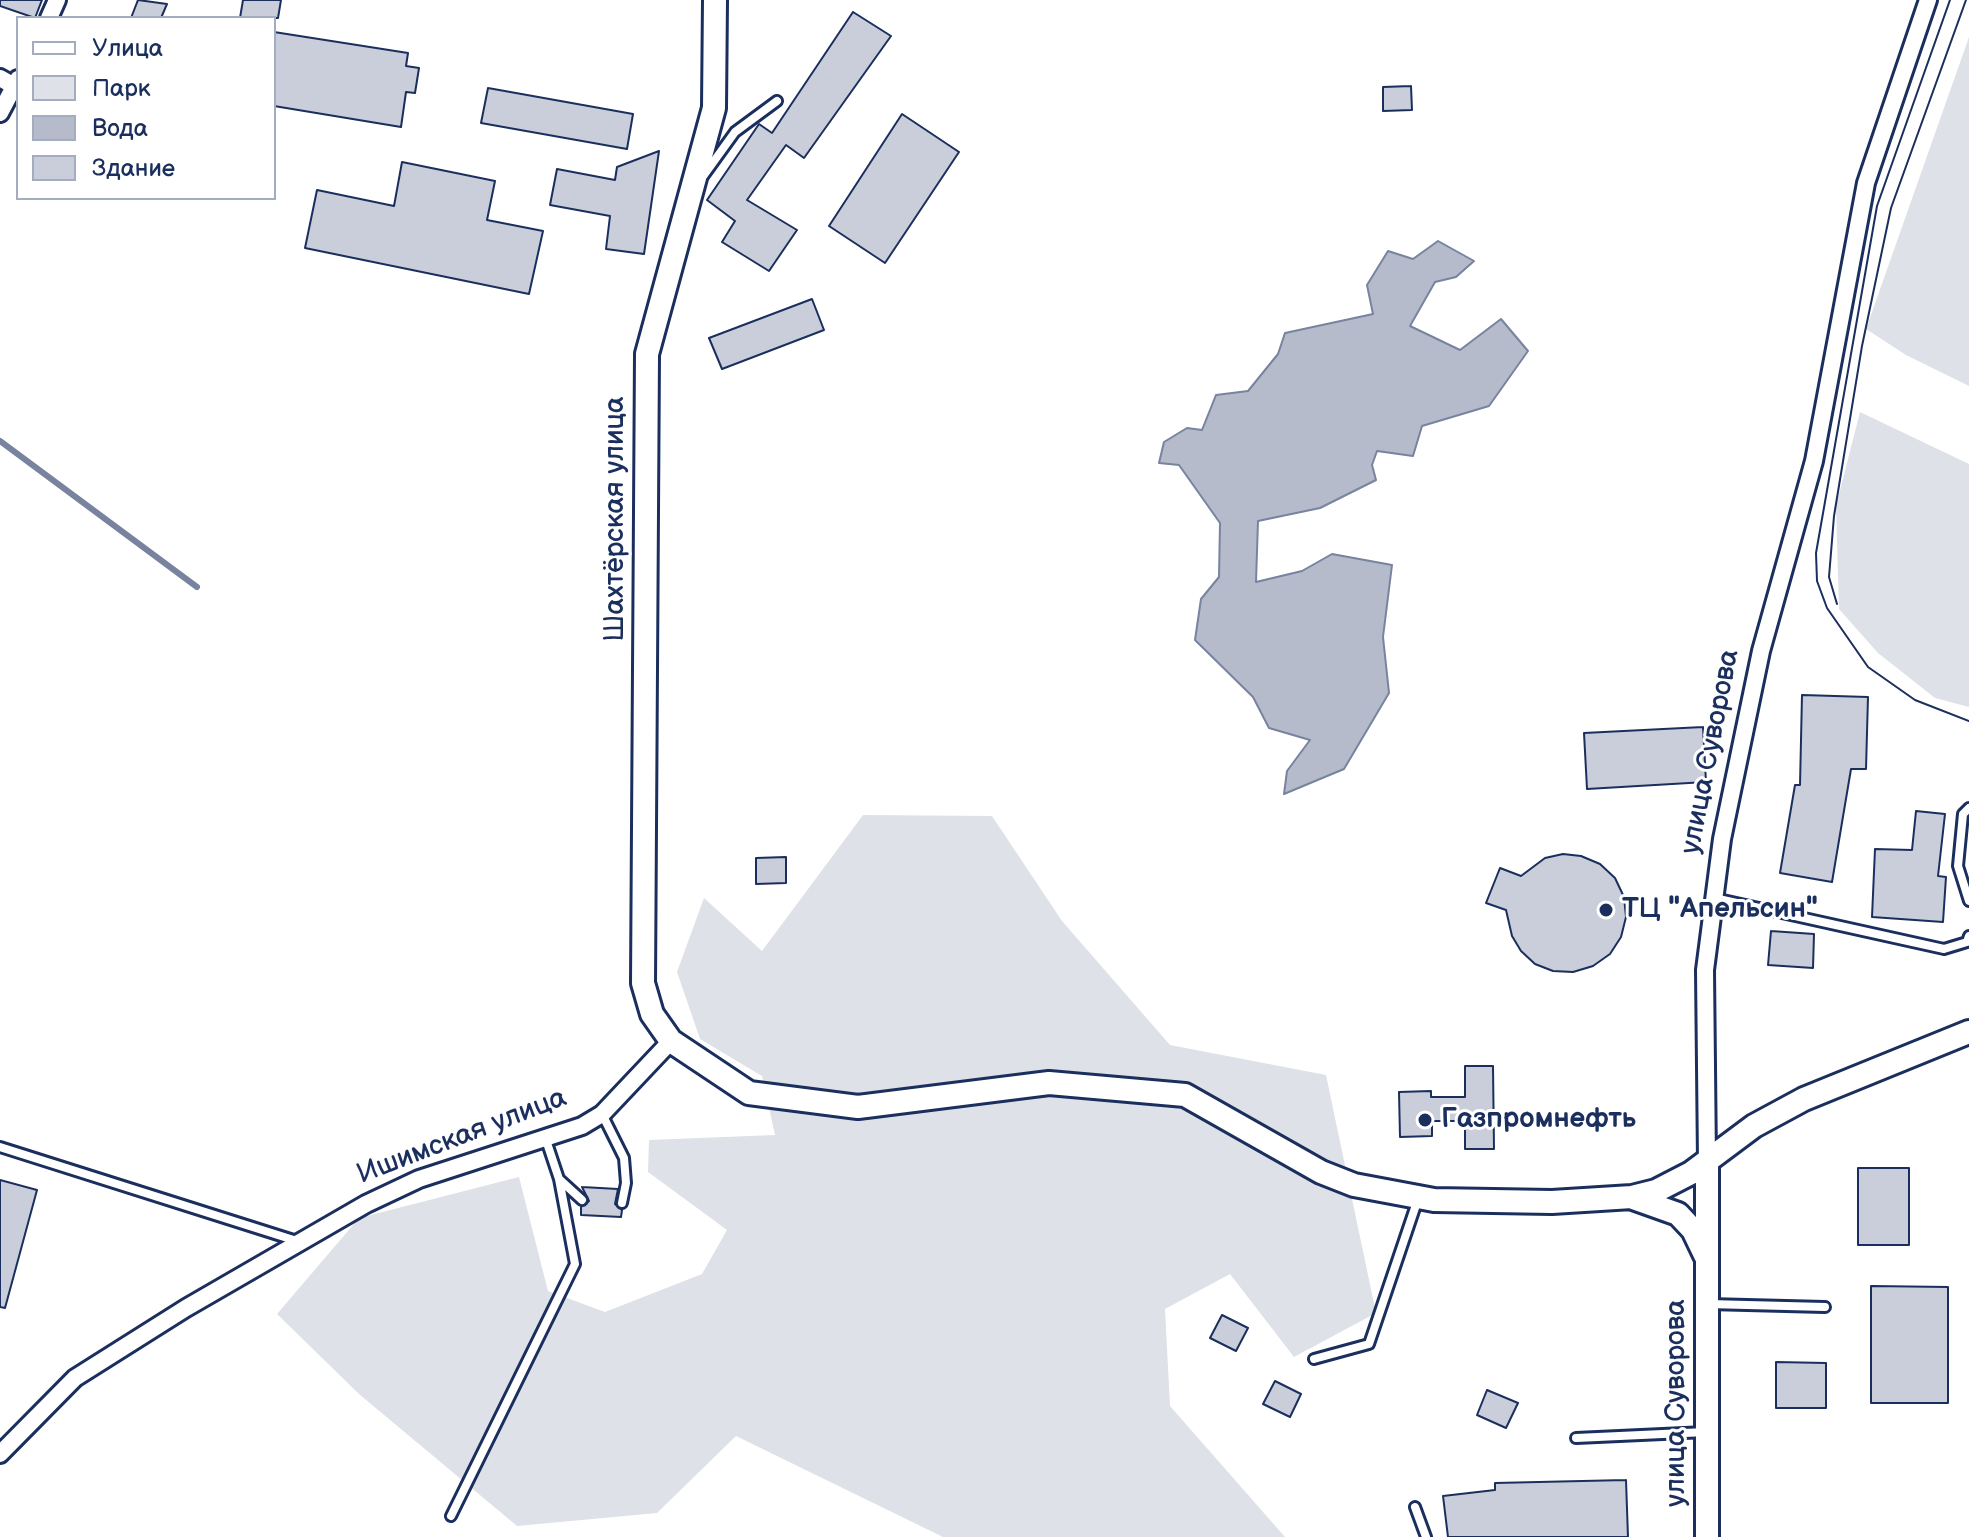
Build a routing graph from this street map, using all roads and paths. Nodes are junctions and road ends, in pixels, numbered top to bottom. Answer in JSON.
{"nodes":[{"id":1,"x":715,"y":0,"type":"edge"},
{"id":2,"x":1928,"y":0,"type":"edge"},
{"id":3,"x":11,"y":81,"type":"edge"},
{"id":4,"x":777,"y":101,"type":"dead end"},
{"id":5,"x":0,"y":113,"type":"edge"},
{"id":6,"x":690,"y":195,"type":"junction"},
{"id":7,"x":1969,"y":808,"type":"edge"},
{"id":8,"x":1714,"y":898,"type":"junction"},
{"id":9,"x":1969,"y":901,"type":"edge"},
{"id":10,"x":1968,"y":942,"type":"edge"},
{"id":11,"x":1969,"y":1032,"type":"edge"},
{"id":12,"x":671,"y":1041,"type":"junction"},
{"id":13,"x":602,"y":1114,"type":"junction"},
{"id":14,"x":545,"y":1136,"type":"junction"},
{"id":15,"x":0,"y":1147,"type":"edge"},
{"id":16,"x":1707,"y":1162,"type":"junction"},
{"id":17,"x":559,"y":1179,"type":"junction"},
{"id":18,"x":1632,"y":1197,"type":"junction"},
{"id":19,"x":1418,"y":1198,"type":"junction"},
{"id":20,"x":582,"y":1200,"type":"dead end"},
{"id":21,"x":622,"y":1203,"type":"dead end"},
{"id":22,"x":301,"y":1242,"type":"junction"},
{"id":23,"x":1707,"y":1259,"type":"junction"},
{"id":24,"x":1707,"y":1304,"type":"junction"},
{"id":25,"x":1825,"y":1307,"type":"dead end"},
{"id":26,"x":1314,"y":1359,"type":"dead end"},
{"id":27,"x":1707,"y":1432,"type":"junction"},
{"id":28,"x":1576,"y":1438,"type":"dead end"},
{"id":29,"x":0,"y":1454,"type":"edge"},
{"id":30,"x":1415,"y":1507,"type":"dead end"},
{"id":31,"x":451,"y":1516,"type":"dead end"},
{"id":32,"x":1426,"y":1537,"type":"edge"},
{"id":33,"x":1707,"y":1537,"type":"edge"}],
"edges":[{"from":1,"to":6,"type":"main road","name":"Шахтёрская улица"},
{"from":2,"to":8,"type":"street","name":"улица Суворова"},
{"from":3,"to":5,"type":"street"},
{"from":4,"to":6,"type":"lane"},
{"from":6,"to":12,"type":"main road","name":"Шахтёрская улица"},
{"from":7,"to":9,"type":"lane"},
{"from":8,"to":10,"type":"lane"},
{"from":8,"to":16,"type":"street","name":"улица Суворова"},
{"from":11,"to":16,"type":"main road"},
{"from":12,"to":13,"type":"street","name":"Ишимская улица"},
{"from":12,"to":19,"type":"main road"},
{"from":13,"to":14,"type":"street","name":"Ишимская улица"},
{"from":13,"to":21,"type":"lane"},
{"from":14,"to":17,"type":"lane"},
{"from":14,"to":22,"type":"street","name":"Ишимская улица"},
{"from":15,"to":22,"type":"lane"},
{"from":16,"to":18,"type":"main road"},
{"from":16,"to":23,"type":"main road","name":"улица Суворова"},
{"from":17,"to":20,"type":"lane"},
{"from":17,"to":31,"type":"lane"},
{"from":18,"to":19,"type":"main road"},
{"from":18,"to":23,"type":"main road"},
{"from":19,"to":26,"type":"lane"},
{"from":22,"to":29,"type":"street","name":"Ишимская улица"},
{"from":23,"to":24,"type":"main road","name":"улица Суворова"},
{"from":24,"to":25,"type":"lane"},
{"from":24,"to":27,"type":"main road","name":"улица Суворова"},
{"from":27,"to":28,"type":"lane"},
{"from":27,"to":33,"type":"main road","name":"улица Суворова"},
{"from":30,"to":32,"type":"lane"}]}
